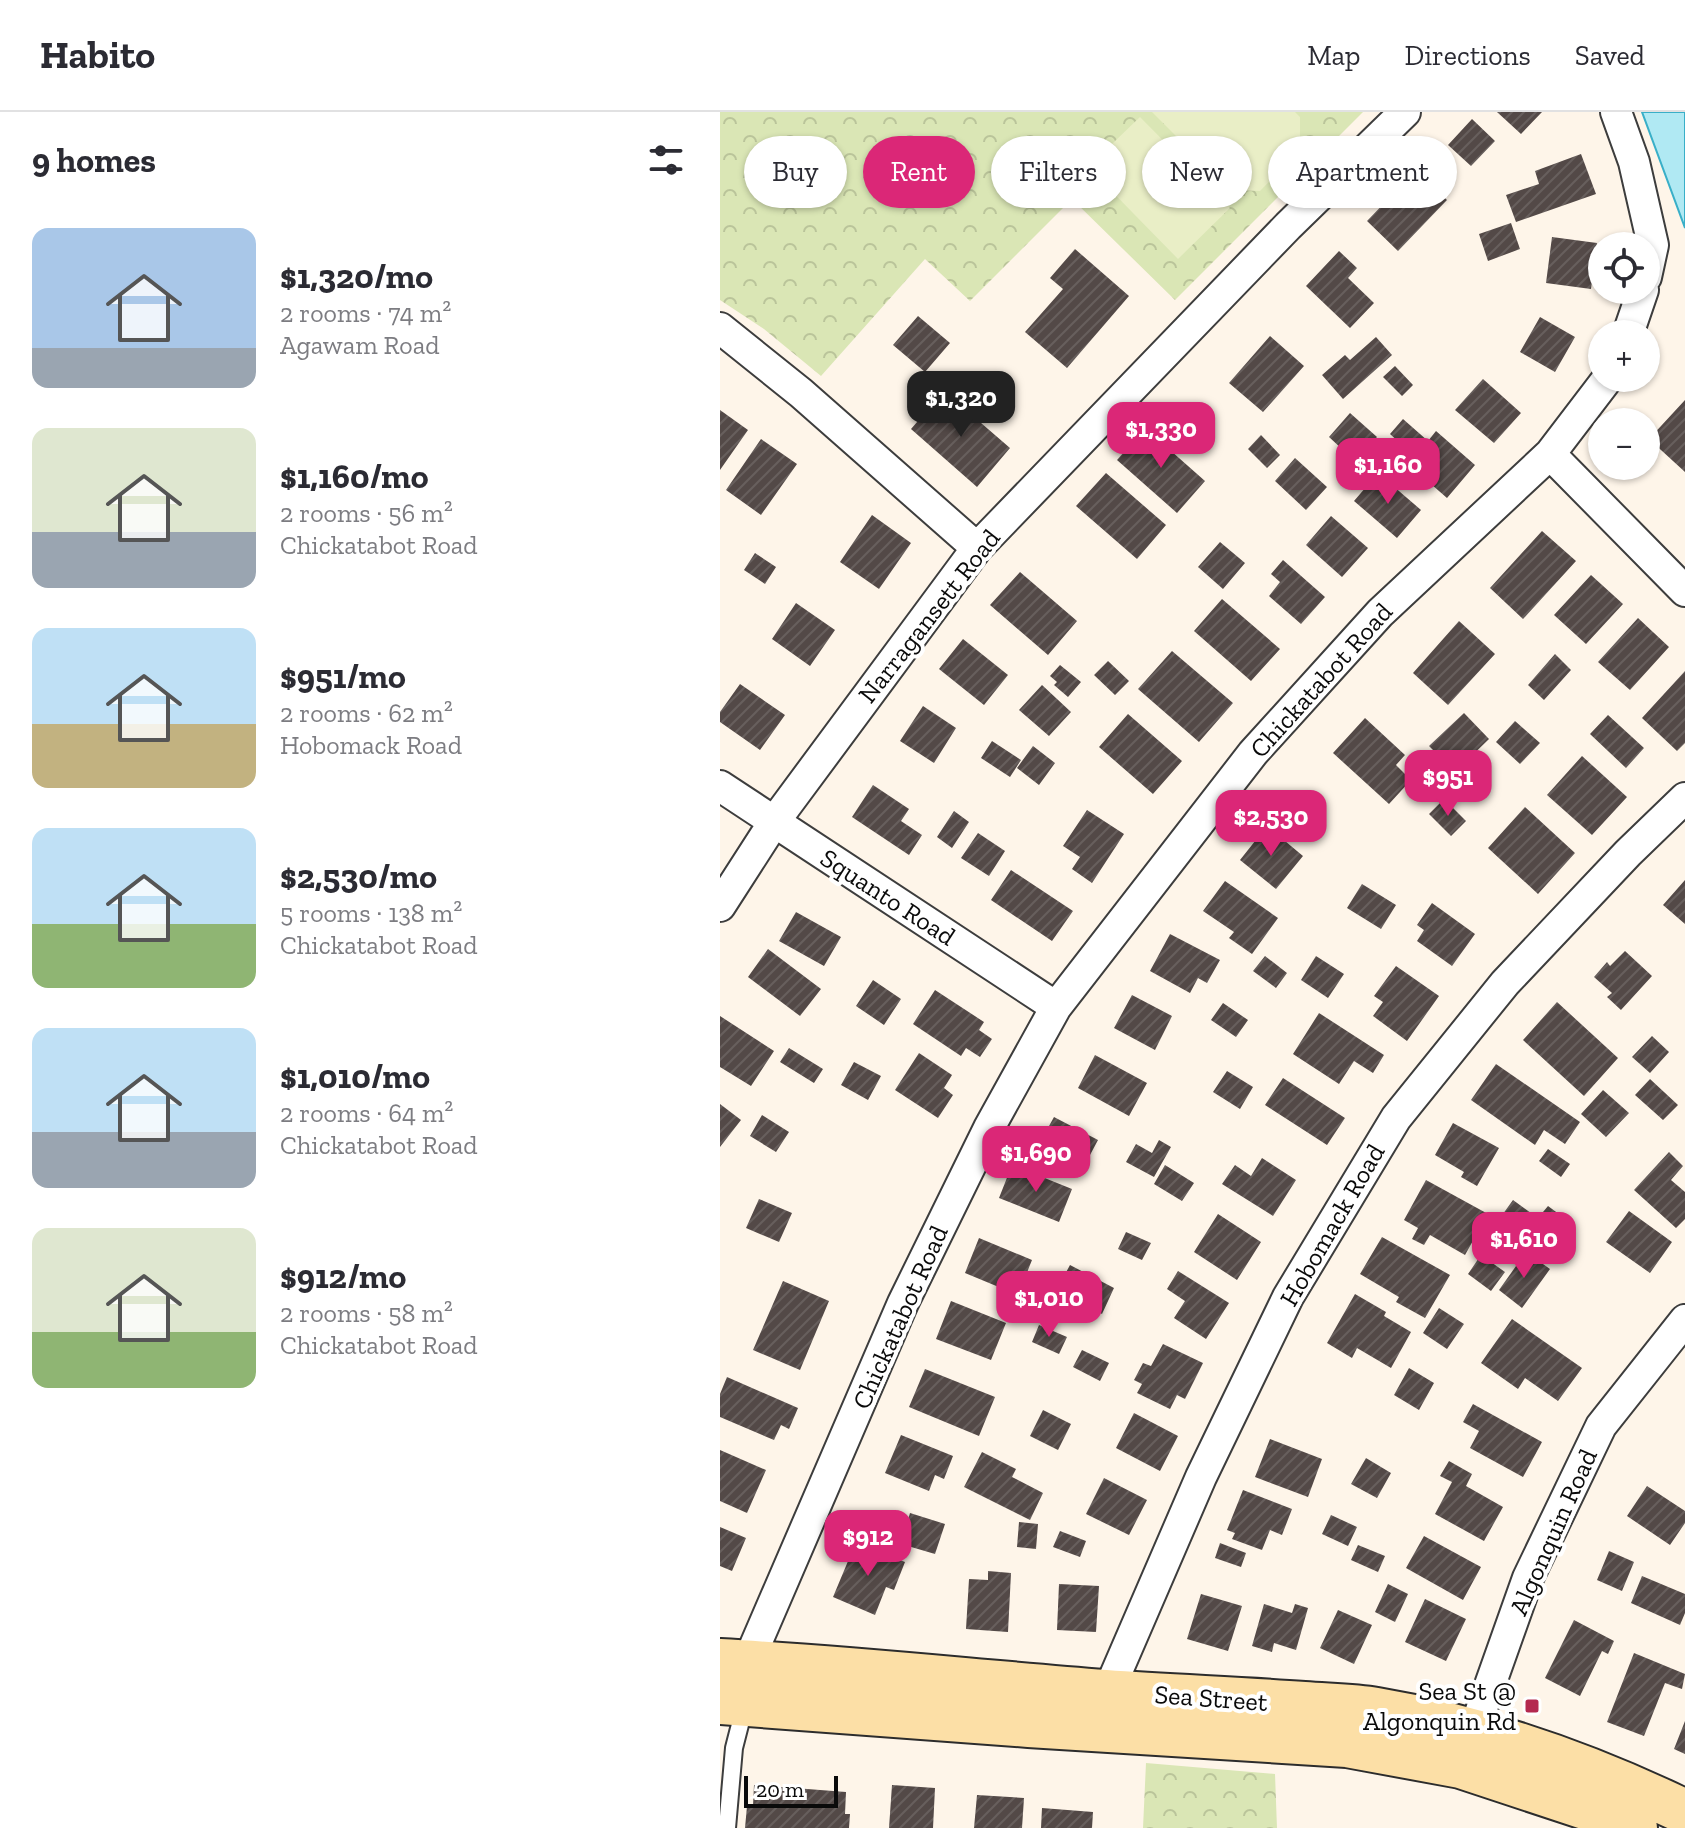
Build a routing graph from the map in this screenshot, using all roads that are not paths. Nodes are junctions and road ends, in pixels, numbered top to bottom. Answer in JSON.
{"nodes":[{"id":1,"x":1405,"y":112,"type":"edge"},
{"id":2,"x":1616,"y":112,"type":"edge"},
{"id":3,"x":1650,"y":232,"type":"edge"},
{"id":4,"x":720,"y":328,"type":"edge"},
{"id":5,"x":1597,"y":392,"type":"edge"},
{"id":6,"x":1550,"y":454,"type":"junction"},
{"id":7,"x":977,"y":548,"type":"junction"},
{"id":8,"x":1685,"y":591,"type":"edge"},
{"id":9,"x":720,"y":786,"type":"edge"},
{"id":10,"x":1685,"y":798,"type":"edge"},
{"id":11,"x":774,"y":822,"type":"junction"},
{"id":12,"x":720,"y":906,"type":"edge"},
{"id":13,"x":1056,"y":1007,"type":"junction"},
{"id":14,"x":1685,"y":1320,"type":"edge"},
{"id":15,"x":734,"y":1682,"type":"edge"},
{"id":16,"x":1107,"y":1711,"type":"junction"},
{"id":17,"x":1468,"y":1749,"type":"junction"},
{"id":18,"x":1685,"y":1812,"type":"edge"},
{"id":19,"x":727,"y":1828,"type":"edge"},
{"id":20,"x":1635,"y":1828,"type":"edge"}],
"edges":[{"from":1,"to":7,"type":"street","name":"Narragansett Road"},
{"from":2,"to":3,"type":"street"},
{"from":4,"to":7,"type":"street"},
{"from":5,"to":6,"type":"street","name":"Chickatabot Road"},
{"from":6,"to":8,"type":"street"},
{"from":6,"to":13,"type":"street","name":"Chickatabot Road"},
{"from":7,"to":11,"type":"street","name":"Narragansett Road"},
{"from":9,"to":11,"type":"street","name":"Squanto Road"},
{"from":10,"to":16,"type":"street","name":"Hobomack Road"},
{"from":11,"to":12,"type":"street","name":"Narragansett Road"},
{"from":11,"to":13,"type":"street","name":"Squanto Road"},
{"from":13,"to":15,"type":"street","name":"Chickatabot Road"},
{"from":14,"to":17,"type":"street","name":"Algonquin Road"},
{"from":15,"to":16,"type":"main road","name":"Sea Street"},
{"from":15,"to":19,"type":"lane"},
{"from":16,"to":17,"type":"main road","name":"Sea Street"},
{"from":17,"to":18,"type":"main road","name":"Sea Street"},
{"from":17,"to":20,"type":"main road","name":"Sea Street"}]}
